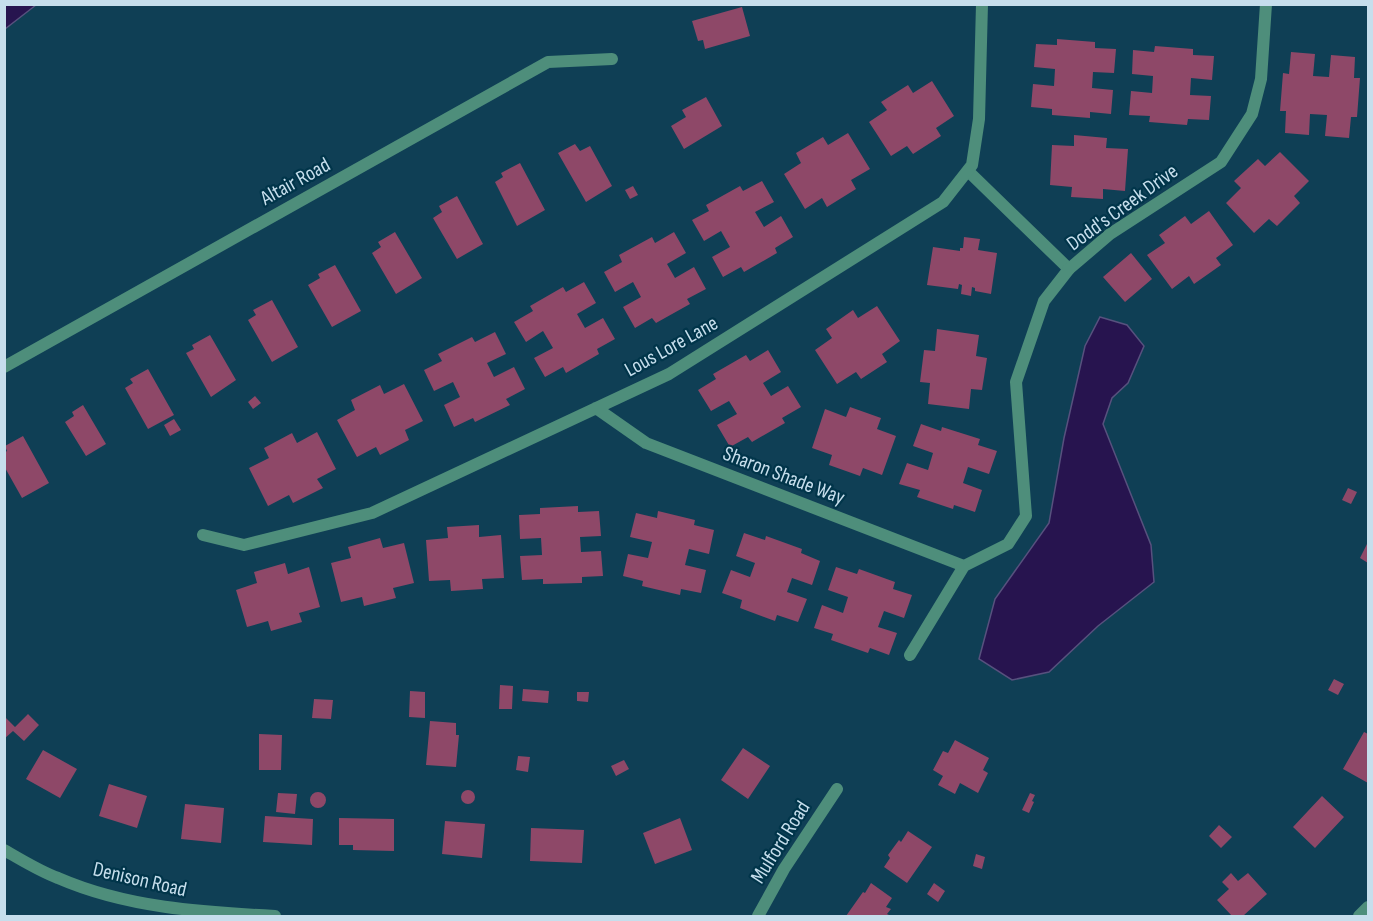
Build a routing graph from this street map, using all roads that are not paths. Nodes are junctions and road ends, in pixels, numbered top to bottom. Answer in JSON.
{"nodes":[{"id":1,"x":982,"y":4,"type":"edge"},
{"id":2,"x":1266,"y":4,"type":"edge"},
{"id":3,"x":612,"y":59,"type":"dead end"},
{"id":4,"x":968,"y":171,"type":"junction"},
{"id":5,"x":1069,"y":269,"type":"junction"},
{"id":6,"x":4,"y":367,"type":"edge"},
{"id":7,"x":596,"y":408,"type":"junction"},
{"id":8,"x":203,"y":535,"type":"dead end"},
{"id":9,"x":964,"y":566,"type":"junction"},
{"id":10,"x":910,"y":655,"type":"dead end"},
{"id":11,"x":837,"y":789,"type":"dead end"},
{"id":12,"x":4,"y":850,"type":"edge"},
{"id":13,"x":1368,"y":907,"type":"edge"},
{"id":14,"x":275,"y":916,"type":"edge"},
{"id":15,"x":758,"y":916,"type":"edge"},
{"id":16,"x":1359,"y":916,"type":"edge"}],
"edges":[{"from":1,"to":4,"type":"street","name":"Lous Lore Lane"},
{"from":2,"to":5,"type":"street","name":"Dodd's Creek Drive"},
{"from":3,"to":6,"type":"street","name":"Altair Road"},
{"from":4,"to":5,"type":"street"},
{"from":4,"to":7,"type":"street","name":"Lous Lore Lane"},
{"from":5,"to":9,"type":"street","name":"Dodd's Creek Drive"},
{"from":7,"to":8,"type":"street","name":"Lous Lore Lane"},
{"from":7,"to":9,"type":"street","name":"Sharon Shade Way"},
{"from":9,"to":10,"type":"street"},
{"from":11,"to":15,"type":"street","name":"Mulford Road"},
{"from":12,"to":14,"type":"street","name":"Denison Road"},
{"from":13,"to":16,"type":"street"}]}
